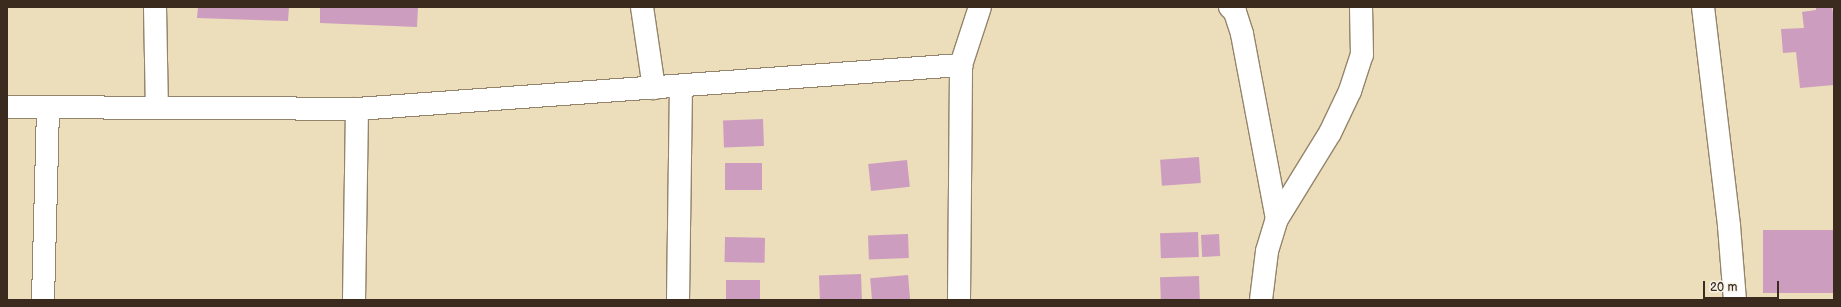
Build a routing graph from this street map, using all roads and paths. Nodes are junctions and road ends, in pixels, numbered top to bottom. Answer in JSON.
{"nodes":[{"id":1,"x":155,"y":7,"type":"edge"},
{"id":2,"x":642,"y":7,"type":"edge"},
{"id":3,"x":980,"y":7,"type":"edge"},
{"id":4,"x":1230,"y":7,"type":"edge"},
{"id":5,"x":1361,"y":7,"type":"edge"},
{"id":6,"x":1703,"y":7,"type":"edge"},
{"id":7,"x":961,"y":65,"type":"junction"},
{"id":8,"x":681,"y":86,"type":"junction"},
{"id":9,"x":654,"y":88,"type":"junction"},
{"id":10,"x":7,"y":107,"type":"edge"},
{"id":11,"x":157,"y":107,"type":"junction"},
{"id":12,"x":48,"y":108,"type":"junction"},
{"id":13,"x":357,"y":109,"type":"junction"},
{"id":14,"x":1277,"y":219,"type":"junction"},
{"id":15,"x":43,"y":300,"type":"edge"},
{"id":16,"x":354,"y":300,"type":"edge"},
{"id":17,"x":678,"y":300,"type":"edge"},
{"id":18,"x":959,"y":300,"type":"edge"},
{"id":19,"x":1261,"y":300,"type":"edge"},
{"id":20,"x":1735,"y":300,"type":"edge"}],
"edges":[{"from":1,"to":11,"type":"street"},
{"from":2,"to":9,"type":"street"},
{"from":3,"to":7,"type":"street"},
{"from":4,"to":14,"type":"street"},
{"from":5,"to":14,"type":"street"},
{"from":6,"to":20,"type":"street"},
{"from":7,"to":8,"type":"street"},
{"from":7,"to":18,"type":"street"},
{"from":8,"to":9,"type":"street"},
{"from":8,"to":17,"type":"street"},
{"from":9,"to":13,"type":"street"},
{"from":10,"to":12,"type":"street"},
{"from":11,"to":12,"type":"street"},
{"from":11,"to":13,"type":"street"},
{"from":12,"to":15,"type":"street"},
{"from":13,"to":16,"type":"street"},
{"from":14,"to":19,"type":"street"}]}
